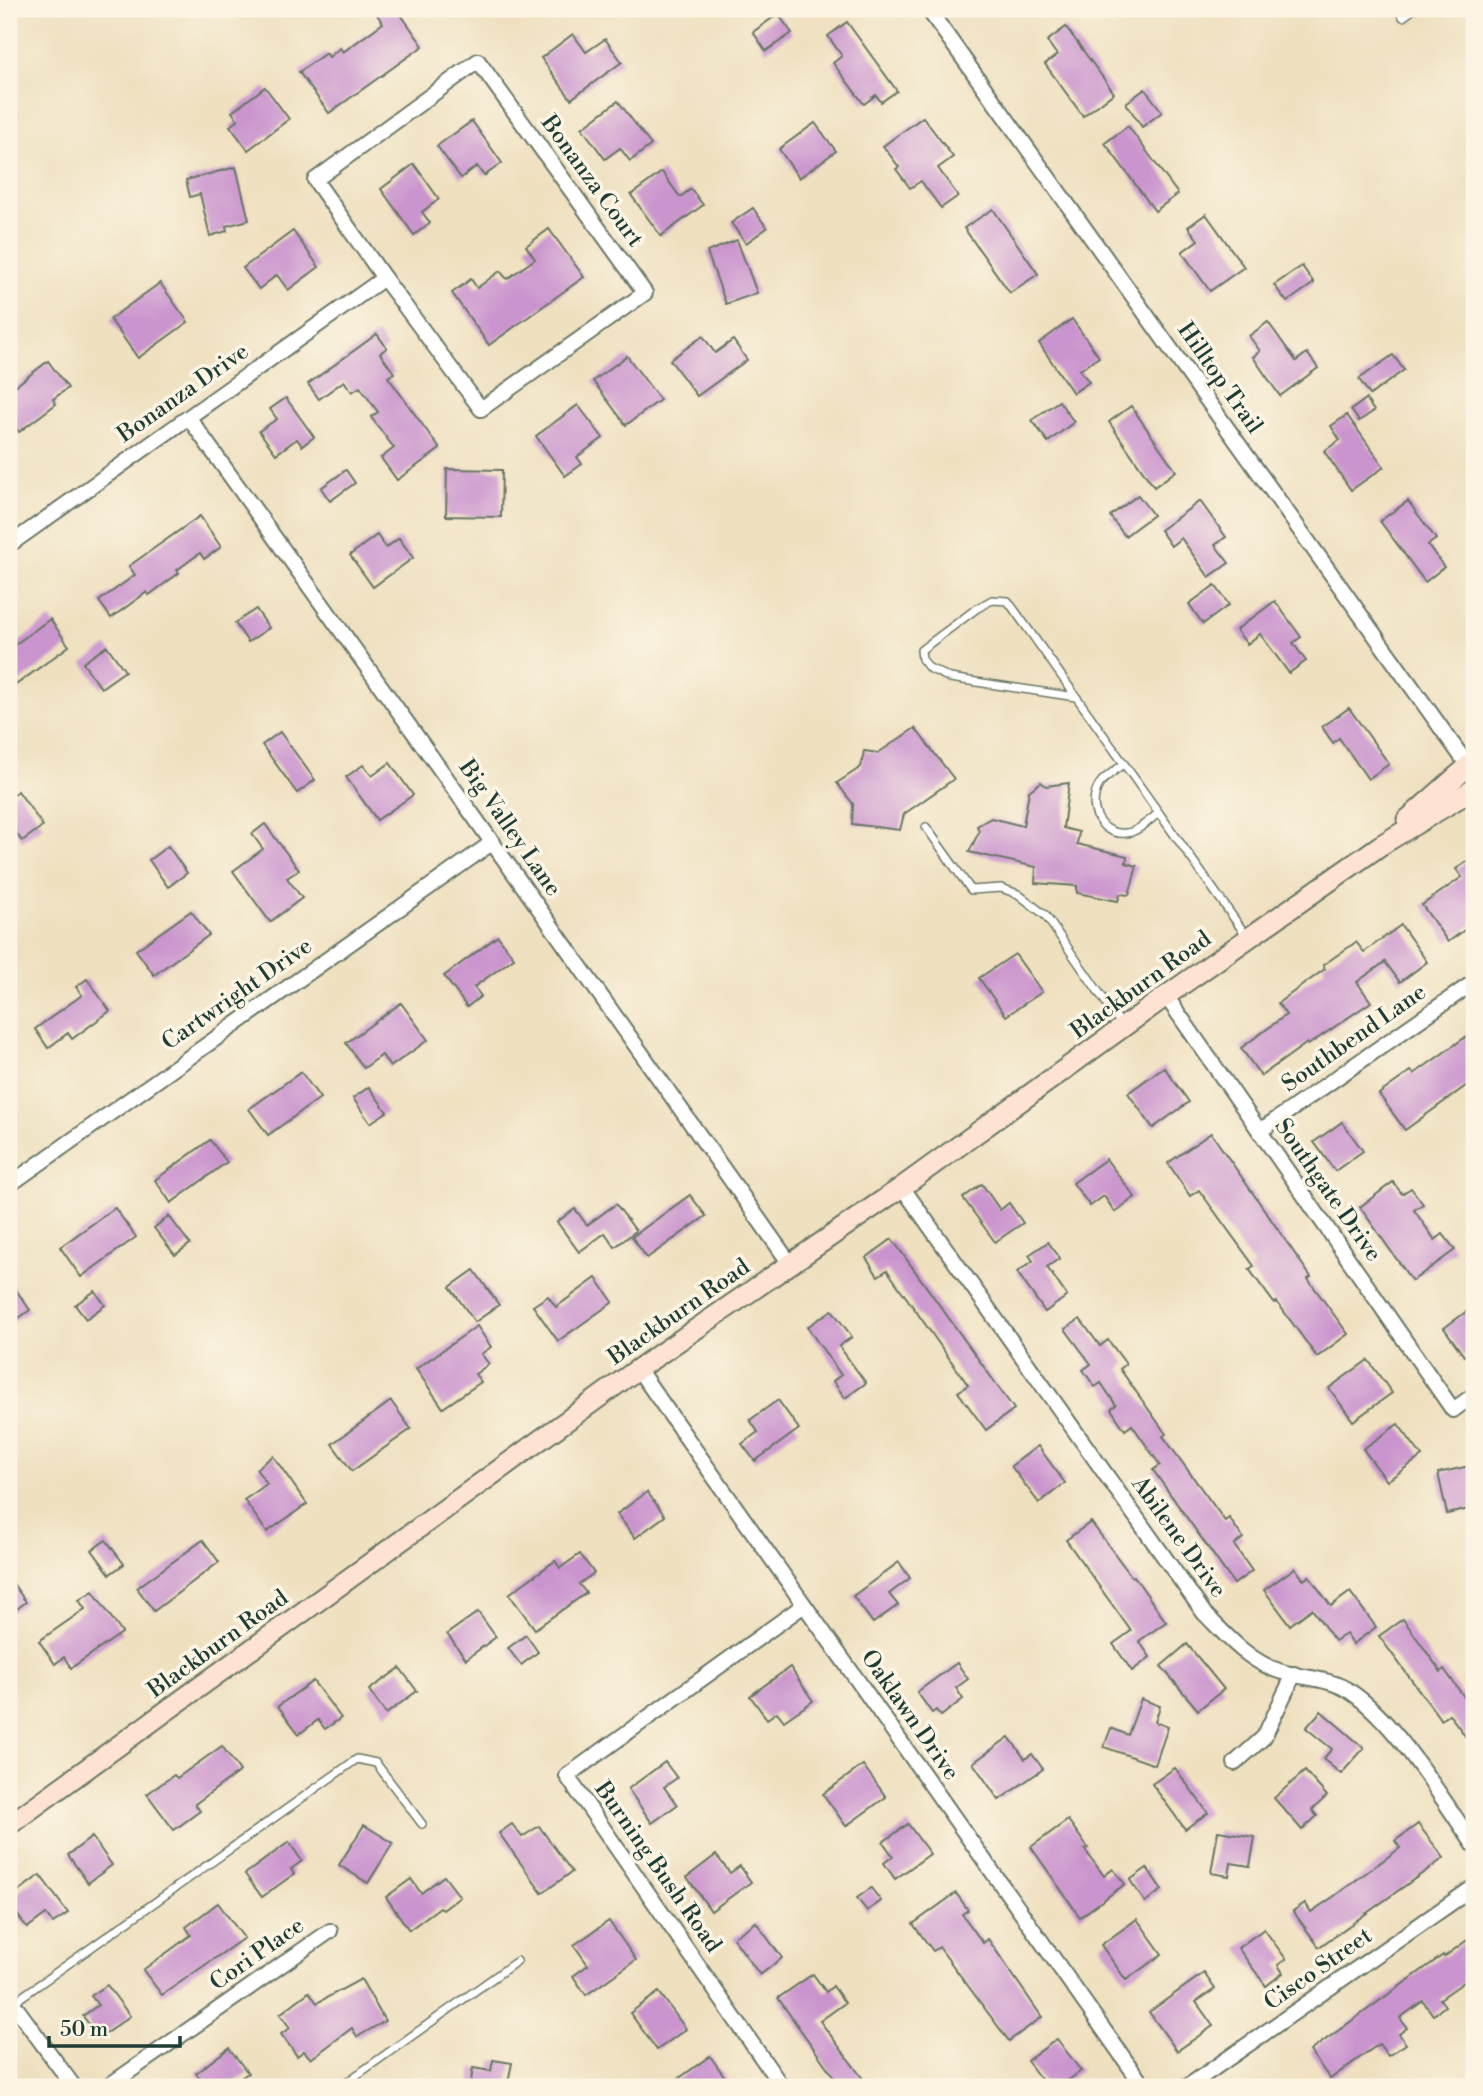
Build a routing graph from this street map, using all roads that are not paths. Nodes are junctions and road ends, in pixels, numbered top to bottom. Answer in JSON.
{"nodes":[{"id":1,"x":929,"y":9,"type":"edge"},
{"id":2,"x":1398,"y":9,"type":"edge"},
{"id":3,"x":1414,"y":9,"type":"edge"},
{"id":4,"x":384,"y":278,"type":"junction"},
{"id":5,"x":189,"y":418,"type":"junction"},
{"id":6,"x":9,"y":545,"type":"edge"},
{"id":7,"x":1076,"y":697,"type":"junction"},
{"id":8,"x":1124,"y":764,"type":"junction"},
{"id":9,"x":1472,"y":767,"type":"edge"},
{"id":10,"x":1474,"y":789,"type":"edge"},
{"id":11,"x":1159,"y":813,"type":"junction"},
{"id":12,"x":926,"y":827,"type":"dead end"},
{"id":13,"x":493,"y":842,"type":"junction"},
{"id":14,"x":1381,"y":845,"type":"junction"},
{"id":15,"x":1249,"y":938,"type":"junction"},
{"id":16,"x":1474,"y":982,"type":"edge"},
{"id":17,"x":1166,"y":996,"type":"junction"},
{"id":18,"x":1123,"y":1027,"type":"junction"},
{"id":19,"x":1260,"y":1131,"type":"junction"},
{"id":20,"x":9,"y":1185,"type":"edge"},
{"id":21,"x":902,"y":1187,"type":"junction"},
{"id":22,"x":791,"y":1265,"type":"junction"},
{"id":23,"x":638,"y":1369,"type":"junction"},
{"id":24,"x":1474,"y":1395,"type":"edge"},
{"id":25,"x":804,"y":1605,"type":"junction"},
{"id":26,"x":1294,"y":1674,"type":"junction"},
{"id":27,"x":1235,"y":1763,"type":"dead end"},
{"id":28,"x":422,"y":1824,"type":"dead end"},
{"id":29,"x":9,"y":1825,"type":"edge"},
{"id":30,"x":1474,"y":1845,"type":"edge"},
{"id":31,"x":1474,"y":1887,"type":"edge"},
{"id":32,"x":330,"y":1931,"type":"dead end"},
{"id":33,"x":517,"y":1961,"type":"dead end"},
{"id":34,"x":11,"y":2001,"type":"edge"},
{"id":35,"x":74,"y":2087,"type":"edge"},
{"id":36,"x":107,"y":2087,"type":"edge"},
{"id":37,"x":340,"y":2087,"type":"edge"},
{"id":38,"x":782,"y":2087,"type":"edge"},
{"id":39,"x":1144,"y":2087,"type":"edge"},
{"id":40,"x":1187,"y":2087,"type":"edge"}],
"edges":[{"from":1,"to":9,"type":"street","name":"Hilltop Trail"},
{"from":2,"to":3,"type":"lane"},
{"from":4,"to":4,"type":"street","name":"Bonanza Court"},
{"from":4,"to":5,"type":"street","name":"Bonanza Drive"},
{"from":5,"to":6,"type":"street","name":"Bonanza Drive"},
{"from":5,"to":13,"type":"street","name":"Big Valley Lane"},
{"from":7,"to":7,"type":"lane"},
{"from":7,"to":8,"type":"lane"},
{"from":8,"to":11,"type":"lane"},
{"from":8,"to":11,"type":"lane"},
{"from":9,"to":14,"type":"main road","name":"Blackburn Road"},
{"from":10,"to":14,"type":"main road","name":"Blackburn Road"},
{"from":11,"to":15,"type":"lane"},
{"from":12,"to":18,"type":"lane"},
{"from":13,"to":20,"type":"street","name":"Cartwright Drive"},
{"from":13,"to":22,"type":"street","name":"Big Valley Lane"},
{"from":14,"to":15,"type":"main road","name":"Blackburn Road"},
{"from":15,"to":17,"type":"main road","name":"Blackburn Road"},
{"from":16,"to":19,"type":"street","name":"Southbend Lane"},
{"from":17,"to":18,"type":"main road","name":"Blackburn Road"},
{"from":17,"to":19,"type":"street","name":"Southgate Drive"},
{"from":18,"to":21,"type":"main road","name":"Blackburn Road"},
{"from":19,"to":24,"type":"street","name":"Southgate Drive"},
{"from":21,"to":22,"type":"main road","name":"Blackburn Road"},
{"from":21,"to":26,"type":"street","name":"Abilene Drive"},
{"from":22,"to":23,"type":"main road","name":"Blackburn Road"},
{"from":23,"to":25,"type":"street","name":"Oaklawn Drive"},
{"from":23,"to":29,"type":"main road","name":"Blackburn Road"},
{"from":25,"to":38,"type":"street","name":"Burning Bush Road"},
{"from":25,"to":39,"type":"street","name":"Oaklawn Drive"},
{"from":26,"to":27,"type":"street"},
{"from":26,"to":30,"type":"street","name":"Abilene Drive"},
{"from":28,"to":34,"type":"lane"},
{"from":31,"to":40,"type":"street","name":"Cisco Street"},
{"from":32,"to":36,"type":"street","name":"Cori Place"},
{"from":33,"to":37,"type":"lane"},
{"from":34,"to":35,"type":"street"}]}
